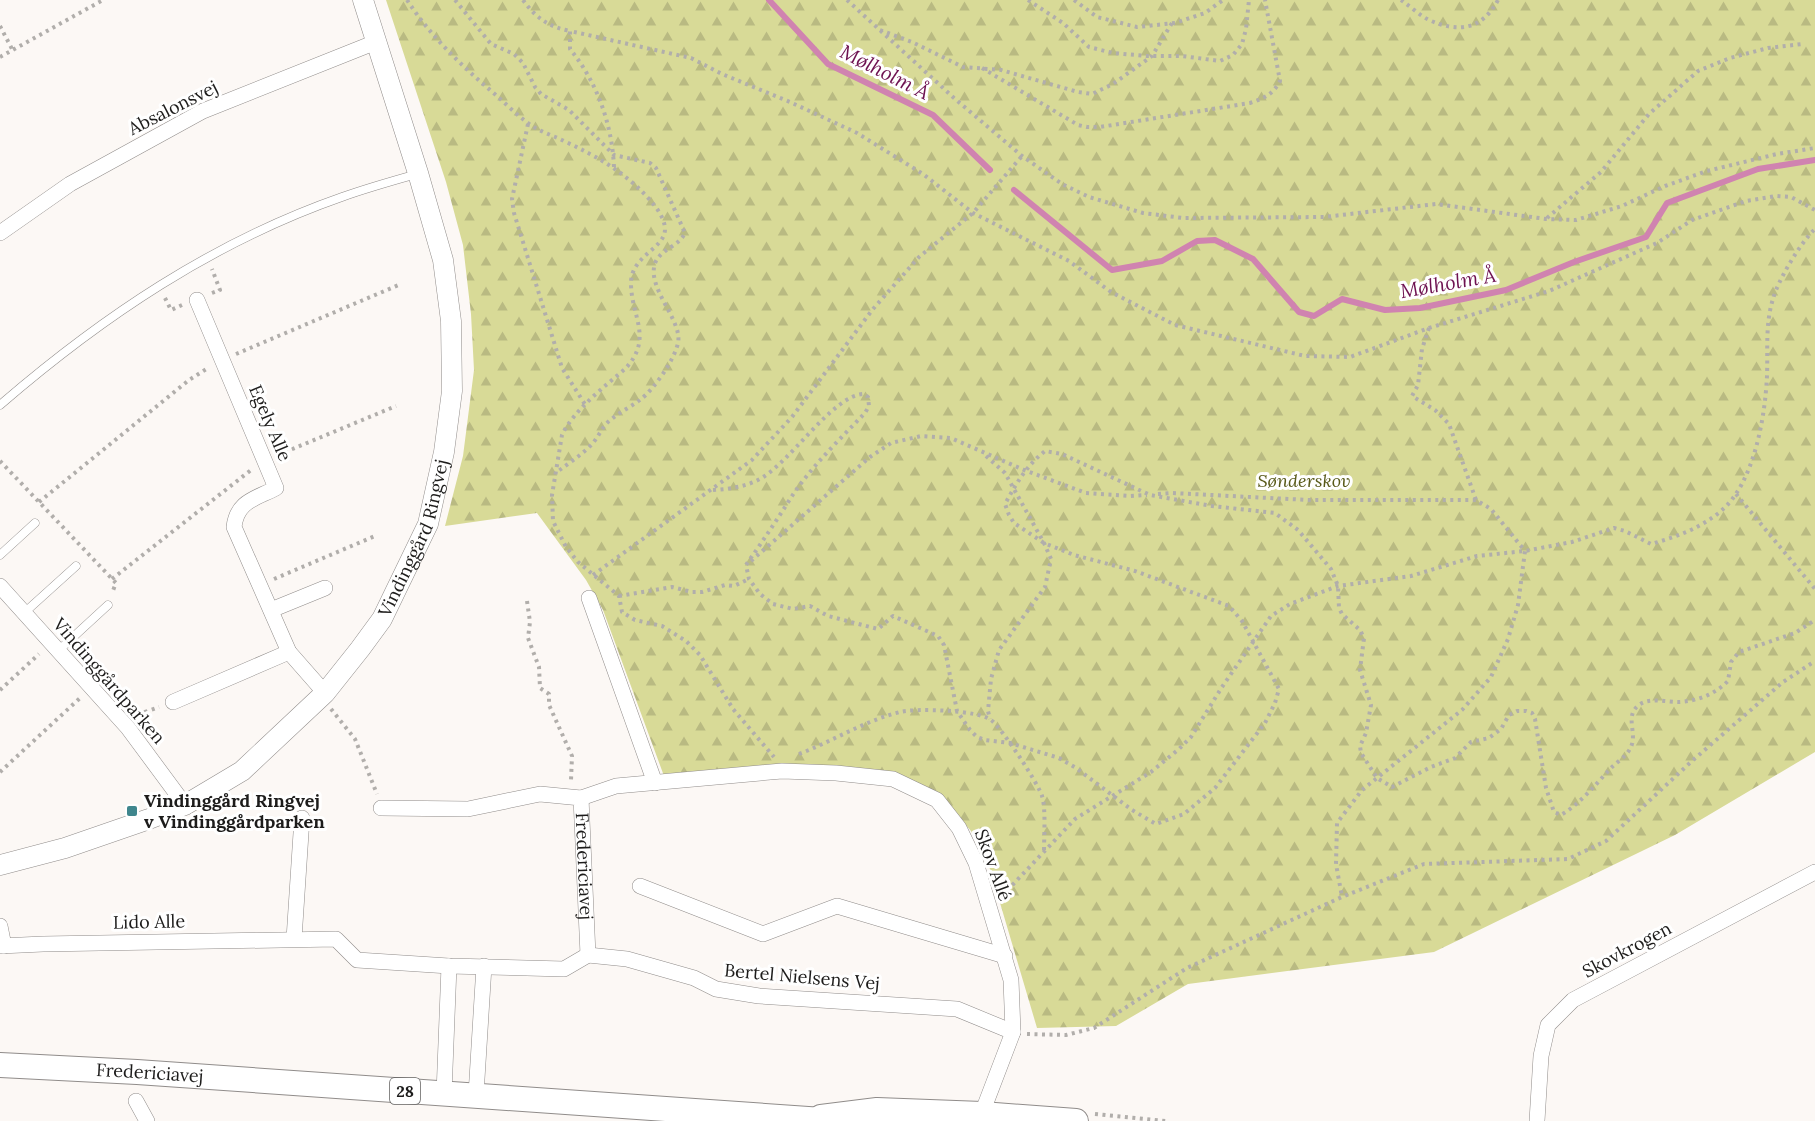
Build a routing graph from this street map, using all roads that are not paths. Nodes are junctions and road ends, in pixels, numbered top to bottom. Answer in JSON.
{"nodes":[{"id":1,"x":363,"y":0,"type":"edge"},
{"id":2,"x":376,"y":42,"type":"junction"},
{"id":3,"x":418,"y":173,"type":"junction"},
{"id":4,"x":0,"y":232,"type":"edge"},
{"id":5,"x":196,"y":300,"type":"road end"},
{"id":6,"x":0,"y":405,"type":"edge"},
{"id":7,"x":35,"y":523,"type":"dead end"},
{"id":8,"x":0,"y":555,"type":"edge"},
{"id":9,"x":76,"y":566,"type":"dead end"},
{"id":10,"x":0,"y":586,"type":"edge"},
{"id":11,"x":325,"y":588,"type":"dead end"},
{"id":12,"x":589,"y":598,"type":"dead end"},
{"id":13,"x":108,"y":605,"type":"road end"},
{"id":14,"x":271,"y":610,"type":"junction"},
{"id":15,"x":24,"y":613,"type":"junction"},
{"id":16,"x":55,"y":647,"type":"junction"},
{"id":17,"x":289,"y":652,"type":"junction"},
{"id":18,"x":323,"y":695,"type":"junction"},
{"id":19,"x":173,"y":702,"type":"road end"},
{"id":20,"x":655,"y":783,"type":"junction"},
{"id":21,"x":576,"y":798,"type":"junction"},
{"id":22,"x":185,"y":805,"type":"junction"},
{"id":23,"x":381,"y":808,"type":"road end"},
{"id":24,"x":302,"y":818,"type":"dead end"},
{"id":25,"x":0,"y":865,"type":"edge"},
{"id":26,"x":1815,"y":872,"type":"edge"},
{"id":27,"x":640,"y":886,"type":"dead end"},
{"id":28,"x":0,"y":926,"type":"edge"},
{"id":29,"x":294,"y":939,"type":"junction"},
{"id":30,"x":2,"y":946,"type":"edge"},
{"id":31,"x":588,"y":955,"type":"junction"},
{"id":32,"x":1005,"y":956,"type":"junction"},
{"id":33,"x":449,"y":966,"type":"junction"},
{"id":34,"x":484,"y":966,"type":"junction"},
{"id":35,"x":1013,"y":1032,"type":"junction"},
{"id":36,"x":0,"y":1065,"type":"edge"},
{"id":37,"x":444,"y":1094,"type":"junction"},
{"id":38,"x":476,"y":1095,"type":"junction"},
{"id":39,"x":136,"y":1101,"type":"dead end"},
{"id":40,"x":809,"y":1118,"type":"junction"},
{"id":41,"x":981,"y":1118,"type":"edge"},
{"id":42,"x":147,"y":1121,"type":"edge"},
{"id":43,"x":837,"y":1121,"type":"edge"},
{"id":44,"x":1076,"y":1121,"type":"edge"},
{"id":45,"x":1537,"y":1121,"type":"edge"}],
"edges":[{"from":1,"to":2,"type":"street","name":"Vindinggård Ringvej"},
{"from":2,"to":3,"type":"street","name":"Vindinggård Ringvej"},
{"from":2,"to":4,"type":"street","name":"Absalonsvej"},
{"from":3,"to":6,"type":"lane"},
{"from":3,"to":18,"type":"street","name":"Vindinggård Ringvej"},
{"from":5,"to":14,"type":"street","name":"Egely Alle"},
{"from":7,"to":8,"type":"lane"},
{"from":9,"to":15,"type":"lane"},
{"from":10,"to":15,"type":"street","name":"Vindinggårdparken"},
{"from":11,"to":14,"type":"street"},
{"from":12,"to":20,"type":"street"},
{"from":13,"to":16,"type":"lane"},
{"from":14,"to":17,"type":"street","name":"Egely Alle"},
{"from":15,"to":16,"type":"street","name":"Vindinggårdparken"},
{"from":16,"to":22,"type":"street","name":"Vindinggårdparken"},
{"from":17,"to":18,"type":"street","name":"Egely Alle"},
{"from":17,"to":19,"type":"street"},
{"from":18,"to":22,"type":"street","name":"Vindinggård Ringvej"},
{"from":20,"to":21,"type":"street","name":"Skov Allé"},
{"from":20,"to":32,"type":"street","name":"Skov Allé"},
{"from":21,"to":23,"type":"street","name":"Fredericiavej"},
{"from":21,"to":31,"type":"street","name":"Fredericiavej"},
{"from":22,"to":25,"type":"street","name":"Vindinggård Ringvej"},
{"from":24,"to":29,"type":"street"},
{"from":26,"to":45,"type":"street","name":"Skovkrogen"},
{"from":27,"to":32,"type":"street"},
{"from":28,"to":30,"type":"street","name":"Lido Alle"},
{"from":29,"to":30,"type":"street","name":"Lido Alle"},
{"from":29,"to":33,"type":"street","name":"Lido Alle"},
{"from":31,"to":34,"type":"street"},
{"from":31,"to":35,"type":"street","name":"Bertel Nielsens Vej"},
{"from":32,"to":35,"type":"street","name":"Skov Allé"},
{"from":33,"to":34,"type":"street"},
{"from":33,"to":37,"type":"street"},
{"from":34,"to":38,"type":"street"},
{"from":35,"to":41,"type":"street","name":"Skov Allé"},
{"from":36,"to":37,"type":"main road","name":"Fredericiavej","number":"28"},
{"from":37,"to":38,"type":"main road","name":"Fredericiavej","number":"28"},
{"from":38,"to":40,"type":"main road","name":"Fredericiavej","number":"28"},
{"from":39,"to":42,"type":"street"},
{"from":40,"to":41,"type":"main road","name":"Fredericiavej","number":"28"},
{"from":40,"to":43,"type":"main road","name":"Fredericiavej","number":"28"},
{"from":41,"to":44,"type":"main road","name":"Fredericiavej","number":"28"}]}
